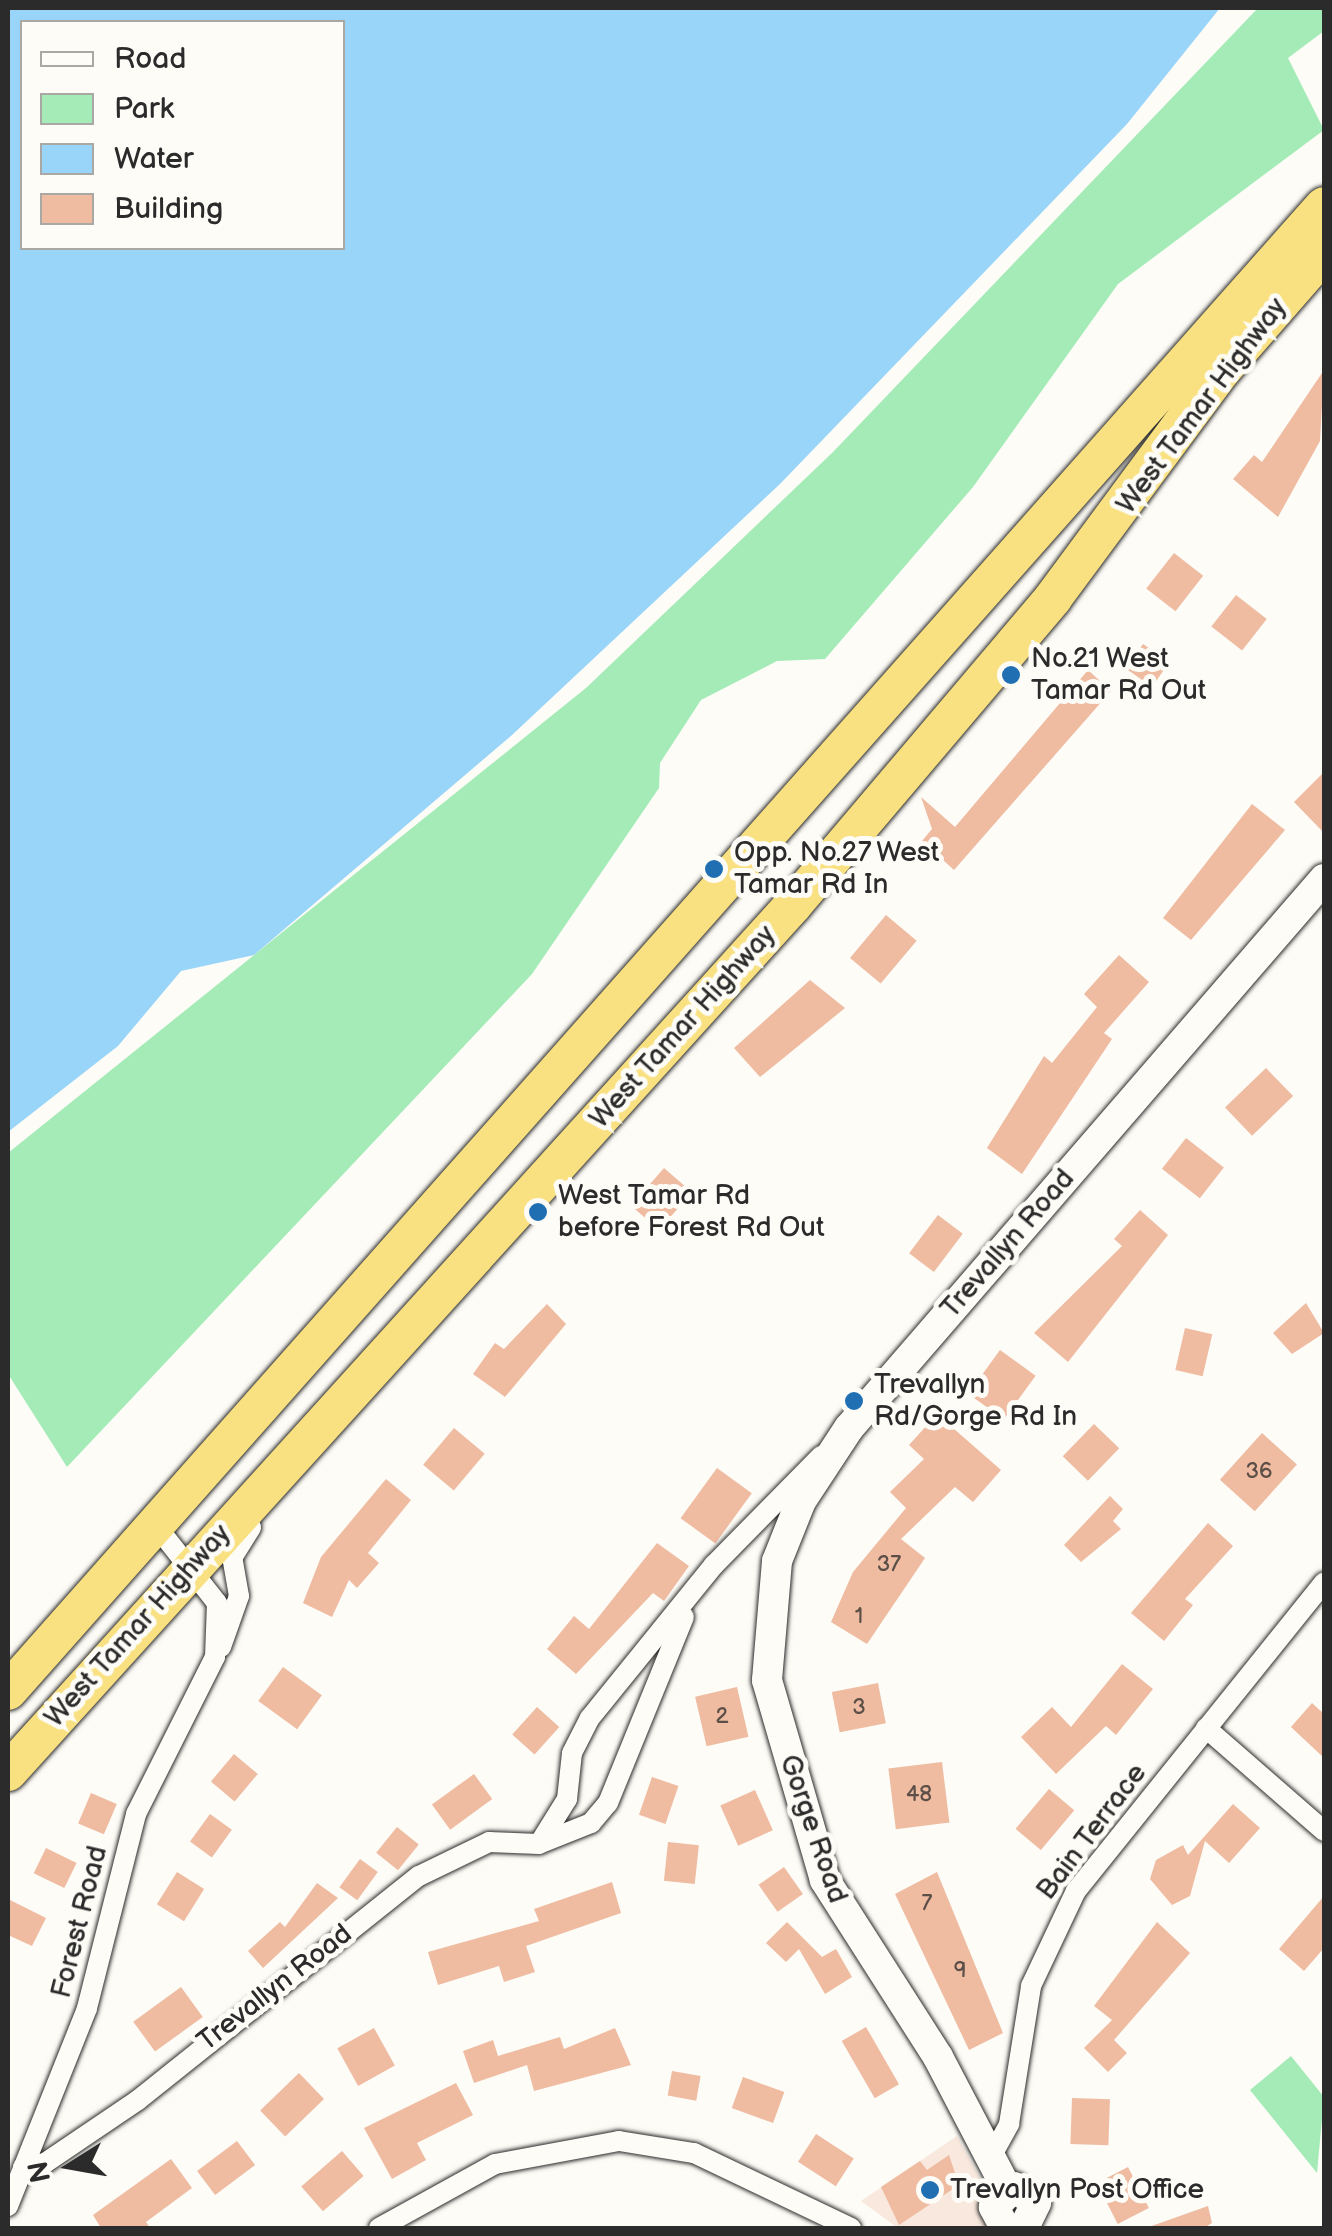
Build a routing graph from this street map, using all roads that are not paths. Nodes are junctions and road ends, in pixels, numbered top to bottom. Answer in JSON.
{"nodes":[{"id":1,"x":1324,"y":206,"type":"edge"},
{"id":2,"x":1324,"y":253,"type":"edge"},
{"id":3,"x":1324,"y":879,"type":"edge"},
{"id":4,"x":362,"y":1378,"type":"junction"},
{"id":5,"x":837,"y":1442,"type":"junction"},
{"id":6,"x":154,"y":1523,"type":"junction"},
{"id":7,"x":192,"y":1564,"type":"junction"},
{"id":8,"x":1324,"y":1582,"type":"edge"},
{"id":9,"x":687,"y":1605,"type":"junction"},
{"id":10,"x":215,"y":1658,"type":"junction"},
{"id":11,"x":8,"y":1691,"type":"edge"},
{"id":12,"x":1206,"y":1728,"type":"junction"},
{"id":13,"x":8,"y":1772,"type":"edge"},
{"id":14,"x":1324,"y":1830,"type":"edge"},
{"id":15,"x":539,"y":1844,"type":"junction"},
{"id":16,"x":992,"y":2157,"type":"junction"},
{"id":17,"x":24,"y":2167,"type":"junction"},
{"id":18,"x":8,"y":2206,"type":"edge"},
{"id":19,"x":1010,"y":2227,"type":"edge"},
{"id":20,"x":379,"y":2228,"type":"edge"},
{"id":21,"x":851,"y":2228,"type":"edge"}],
"edges":[{"from":1,"to":6,"type":"highway","name":"West Tamar Highway"},
{"from":2,"to":4,"type":"highway","name":"West Tamar Highway"},
{"from":3,"to":5,"type":"street","name":"Trevallyn Road"},
{"from":4,"to":7,"type":"highway","name":"West Tamar Highway"},
{"from":4,"to":10,"type":"street","name":"Forest Road"},
{"from":5,"to":9,"type":"street","name":"Trevallyn Road"},
{"from":5,"to":16,"type":"street","name":"Gorge Road"},
{"from":6,"to":7,"type":"street","name":"Forest Road"},
{"from":6,"to":11,"type":"highway","name":"West Tamar Highway"},
{"from":7,"to":10,"type":"street","name":"Forest Road"},
{"from":7,"to":13,"type":"highway","name":"West Tamar Highway"},
{"from":8,"to":12,"type":"street","name":"Bain Terrace"},
{"from":9,"to":15,"type":"street","name":"Trevallyn Road"},
{"from":9,"to":15,"type":"street","name":"Trevallyn Road"},
{"from":10,"to":17,"type":"street","name":"Forest Road"},
{"from":12,"to":14,"type":"street"},
{"from":12,"to":16,"type":"street","name":"Bain Terrace"},
{"from":15,"to":17,"type":"street","name":"Trevallyn Road"},
{"from":16,"to":19,"type":"street","name":"Gorge Road"},
{"from":17,"to":18,"type":"street","name":"Forest Road"},
{"from":20,"to":21,"type":"street"}]}
